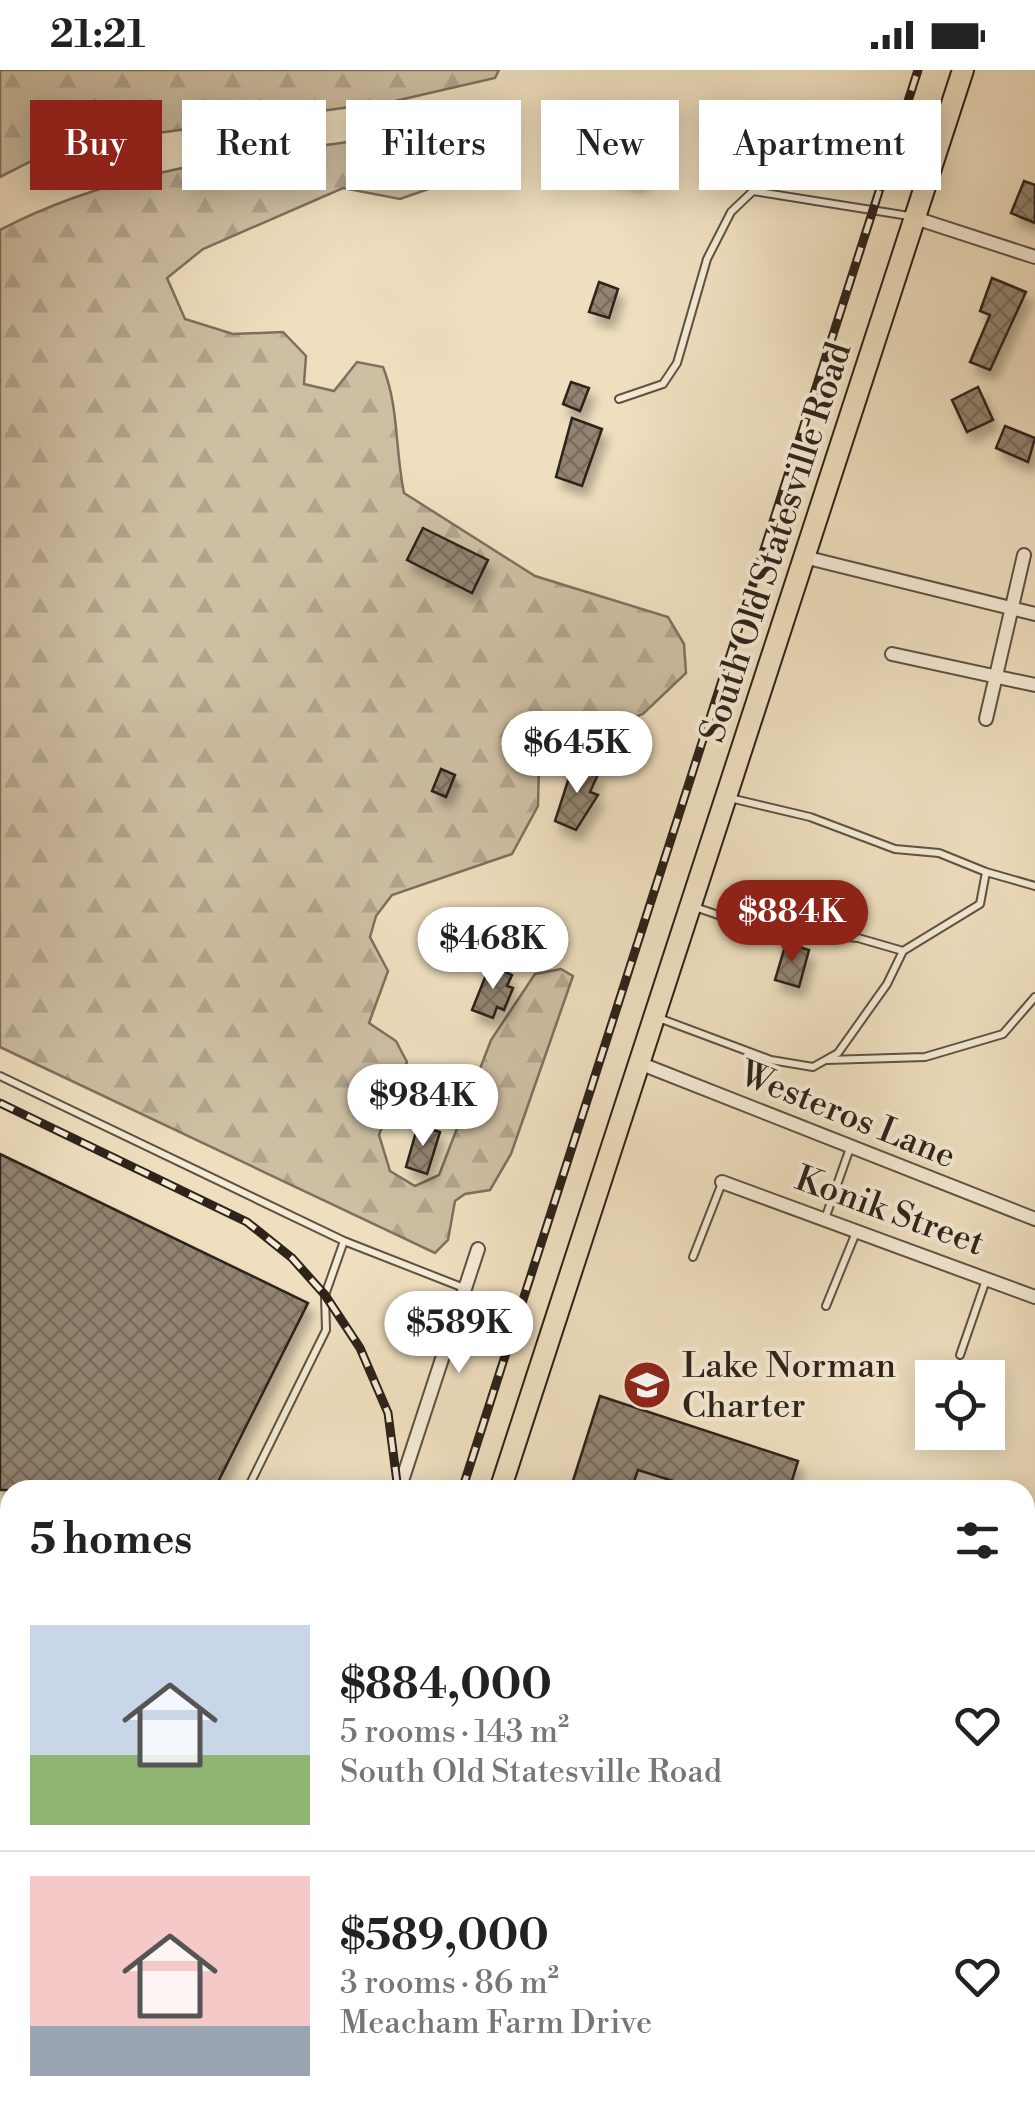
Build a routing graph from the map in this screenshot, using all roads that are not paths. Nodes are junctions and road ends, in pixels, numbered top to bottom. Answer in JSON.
{"nodes":[{"id":1,"x":963,"y":70,"type":"edge"},
{"id":2,"x":915,"y":218,"type":"junction"},
{"id":3,"x":1035,"y":257,"type":"edge"},
{"id":4,"x":619,"y":399,"type":"dead end"},
{"id":5,"x":1024,"y":554,"type":"dead end"},
{"id":6,"x":804,"y":557,"type":"junction"},
{"id":7,"x":1012,"y":609,"type":"junction"},
{"id":8,"x":1035,"y":614,"type":"edge"},
{"id":9,"x":892,"y":654,"type":"dead end"},
{"id":10,"x":997,"y":676,"type":"junction"},
{"id":11,"x":1035,"y":685,"type":"edge"},
{"id":12,"x":986,"y":719,"type":"dead end"},
{"id":13,"x":726,"y":798,"type":"junction"},
{"id":14,"x":986,"y":872,"type":"junction"},
{"id":15,"x":1035,"y":886,"type":"edge"},
{"id":16,"x":691,"y":906,"type":"junction"},
{"id":17,"x":903,"y":952,"type":"junction"},
{"id":18,"x":1035,"y":997,"type":"edge"},
{"id":19,"x":654,"y":1017,"type":"junction"},
{"id":20,"x":826,"y":1060,"type":"junction"},
{"id":21,"x":639,"y":1063,"type":"junction"},
{"id":22,"x":0,"y":1076,"type":"edge"},
{"id":23,"x":850,"y":1147,"type":"junction"},
{"id":24,"x":722,"y":1182,"type":"joint"},
{"id":25,"x":826,"y":1216,"type":"junction"},
{"id":26,"x":1035,"y":1220,"type":"edge"},
{"id":27,"x":857,"y":1228,"type":"junction"},
{"id":28,"x":344,"y":1240,"type":"junction"},
{"id":29,"x":478,"y":1249,"type":"dead end"},
{"id":30,"x":693,"y":1257,"type":"dead end"},
{"id":31,"x":987,"y":1278,"type":"junction"},
{"id":32,"x":466,"y":1288,"type":"junction"},
{"id":33,"x":1035,"y":1297,"type":"edge"},
{"id":34,"x":826,"y":1306,"type":"dead end"},
{"id":35,"x":960,"y":1354,"type":"dead end"},
{"id":36,"x":253,"y":1480,"type":"edge"},
{"id":37,"x":402,"y":1480,"type":"edge"},
{"id":38,"x":503,"y":1480,"type":"edge"}],
"edges":[{"from":1,"to":2,"type":"main road","name":"South Old Statesville Road"},
{"from":2,"to":3,"type":"street"},
{"from":2,"to":4,"type":"lane"},
{"from":2,"to":6,"type":"main road","name":"South Old Statesville Road"},
{"from":5,"to":7,"type":"street"},
{"from":6,"to":7,"type":"street"},
{"from":6,"to":13,"type":"main road","name":"South Old Statesville Road"},
{"from":7,"to":8,"type":"street"},
{"from":7,"to":10,"type":"street"},
{"from":9,"to":10,"type":"street"},
{"from":10,"to":11,"type":"street"},
{"from":10,"to":12,"type":"street"},
{"from":13,"to":14,"type":"lane"},
{"from":13,"to":16,"type":"main road","name":"South Old Statesville Road"},
{"from":14,"to":15,"type":"lane"},
{"from":14,"to":17,"type":"lane"},
{"from":16,"to":17,"type":"lane"},
{"from":16,"to":19,"type":"main road","name":"South Old Statesville Road"},
{"from":17,"to":20,"type":"lane"},
{"from":18,"to":20,"type":"lane"},
{"from":19,"to":20,"type":"lane"},
{"from":19,"to":21,"type":"main road","name":"South Old Statesville Road"},
{"from":21,"to":23,"type":"street","name":"Westeros Lane"},
{"from":21,"to":38,"type":"main road","name":"South Old Statesville Road"},
{"from":22,"to":28,"type":"lane"},
{"from":23,"to":25,"type":"lane"},
{"from":23,"to":26,"type":"street","name":"Westeros Lane"},
{"from":24,"to":25,"type":"street","name":"Konik Street"},
{"from":24,"to":30,"type":"lane"},
{"from":25,"to":27,"type":"street","name":"Konik Street"},
{"from":27,"to":31,"type":"street","name":"Konik Street"},
{"from":27,"to":34,"type":"lane"},
{"from":28,"to":32,"type":"lane"},
{"from":28,"to":36,"type":"lane"},
{"from":29,"to":32,"type":"street"},
{"from":31,"to":33,"type":"street","name":"Konik Street"},
{"from":31,"to":35,"type":"lane"},
{"from":32,"to":37,"type":"street"}]}
